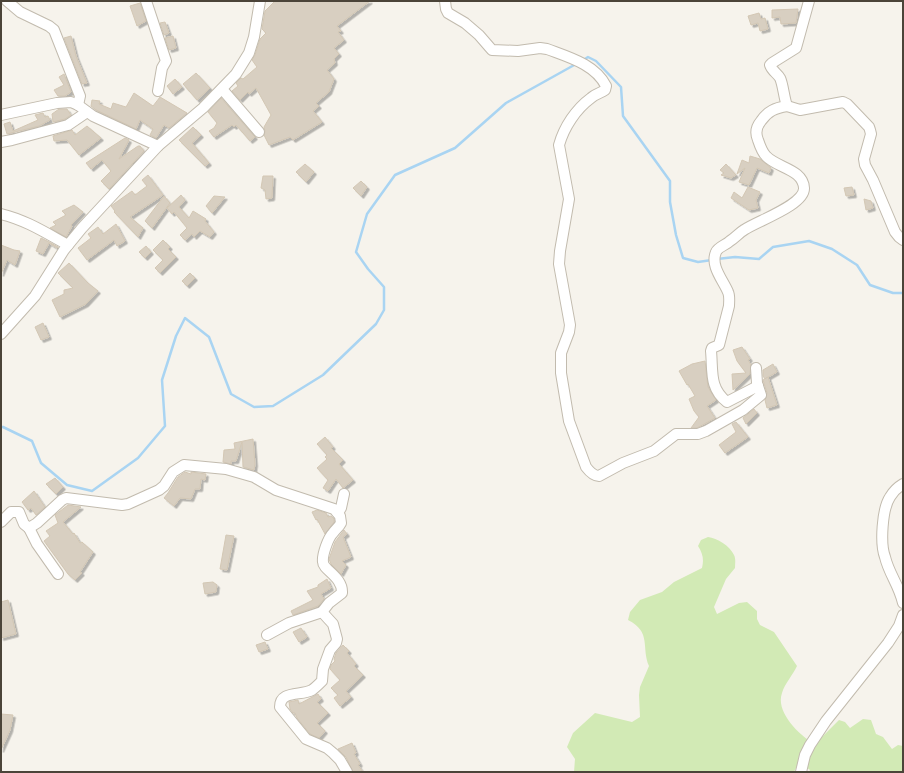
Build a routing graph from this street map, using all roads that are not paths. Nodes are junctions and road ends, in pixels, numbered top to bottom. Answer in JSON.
{"nodes":[{"id":1,"x":7,"y":1,"type":"edge"},
{"id":2,"x":146,"y":1,"type":"edge"},
{"id":3,"x":260,"y":1,"type":"edge"},
{"id":4,"x":445,"y":1,"type":"edge"},
{"id":5,"x":809,"y":1,"type":"edge"},
{"id":6,"x":222,"y":89,"type":"junction"},
{"id":7,"x":158,"y":91,"type":"dead end"},
{"id":8,"x":78,"y":105,"type":"junction"},
{"id":9,"x":786,"y":106,"type":"junction"},
{"id":10,"x":87,"y":112,"type":"junction"},
{"id":11,"x":1,"y":115,"type":"edge"},
{"id":12,"x":258,"y":132,"type":"dead end"},
{"id":13,"x":1,"y":142,"type":"edge"},
{"id":14,"x":158,"y":146,"type":"junction"},
{"id":15,"x":1,"y":214,"type":"edge"},
{"id":16,"x":903,"y":240,"type":"edge"},
{"id":17,"x":68,"y":245,"type":"junction"},
{"id":18,"x":1,"y":334,"type":"edge"},
{"id":19,"x":756,"y":368,"type":"dead end"},
{"id":20,"x":758,"y":386,"type":"junction"},
{"id":21,"x":903,"y":484,"type":"edge"},
{"id":22,"x":344,"y":494,"type":"dead end"},
{"id":23,"x":338,"y":513,"type":"junction"},
{"id":24,"x":1,"y":522,"type":"edge"},
{"id":25,"x":29,"y":528,"type":"junction"},
{"id":26,"x":58,"y":574,"type":"dead end"},
{"id":27,"x":903,"y":603,"type":"edge"},
{"id":28,"x":322,"y":612,"type":"junction"},
{"id":29,"x":903,"y":615,"type":"edge"},
{"id":30,"x":267,"y":634,"type":"dead end"},
{"id":31,"x":347,"y":772,"type":"edge"},
{"id":32,"x":801,"y":772,"type":"edge"}],
"edges":[{"from":1,"to":8,"type":"street"},
{"from":2,"to":7,"type":"street"},
{"from":3,"to":6,"type":"street"},
{"from":4,"to":20,"type":"street"},
{"from":5,"to":9,"type":"street"},
{"from":6,"to":12,"type":"street"},
{"from":6,"to":14,"type":"street"},
{"from":8,"to":10,"type":"street"},
{"from":8,"to":11,"type":"street"},
{"from":9,"to":16,"type":"street"},
{"from":9,"to":20,"type":"street"},
{"from":10,"to":13,"type":"street"},
{"from":10,"to":14,"type":"street"},
{"from":14,"to":17,"type":"street"},
{"from":15,"to":17,"type":"street"},
{"from":17,"to":18,"type":"street"},
{"from":19,"to":20,"type":"street"},
{"from":21,"to":27,"type":"street"},
{"from":22,"to":23,"type":"street"},
{"from":23,"to":25,"type":"street"},
{"from":23,"to":28,"type":"street"},
{"from":24,"to":25,"type":"street"},
{"from":25,"to":26,"type":"street"},
{"from":28,"to":30,"type":"street"},
{"from":28,"to":31,"type":"street"},
{"from":29,"to":32,"type":"street"}]}
